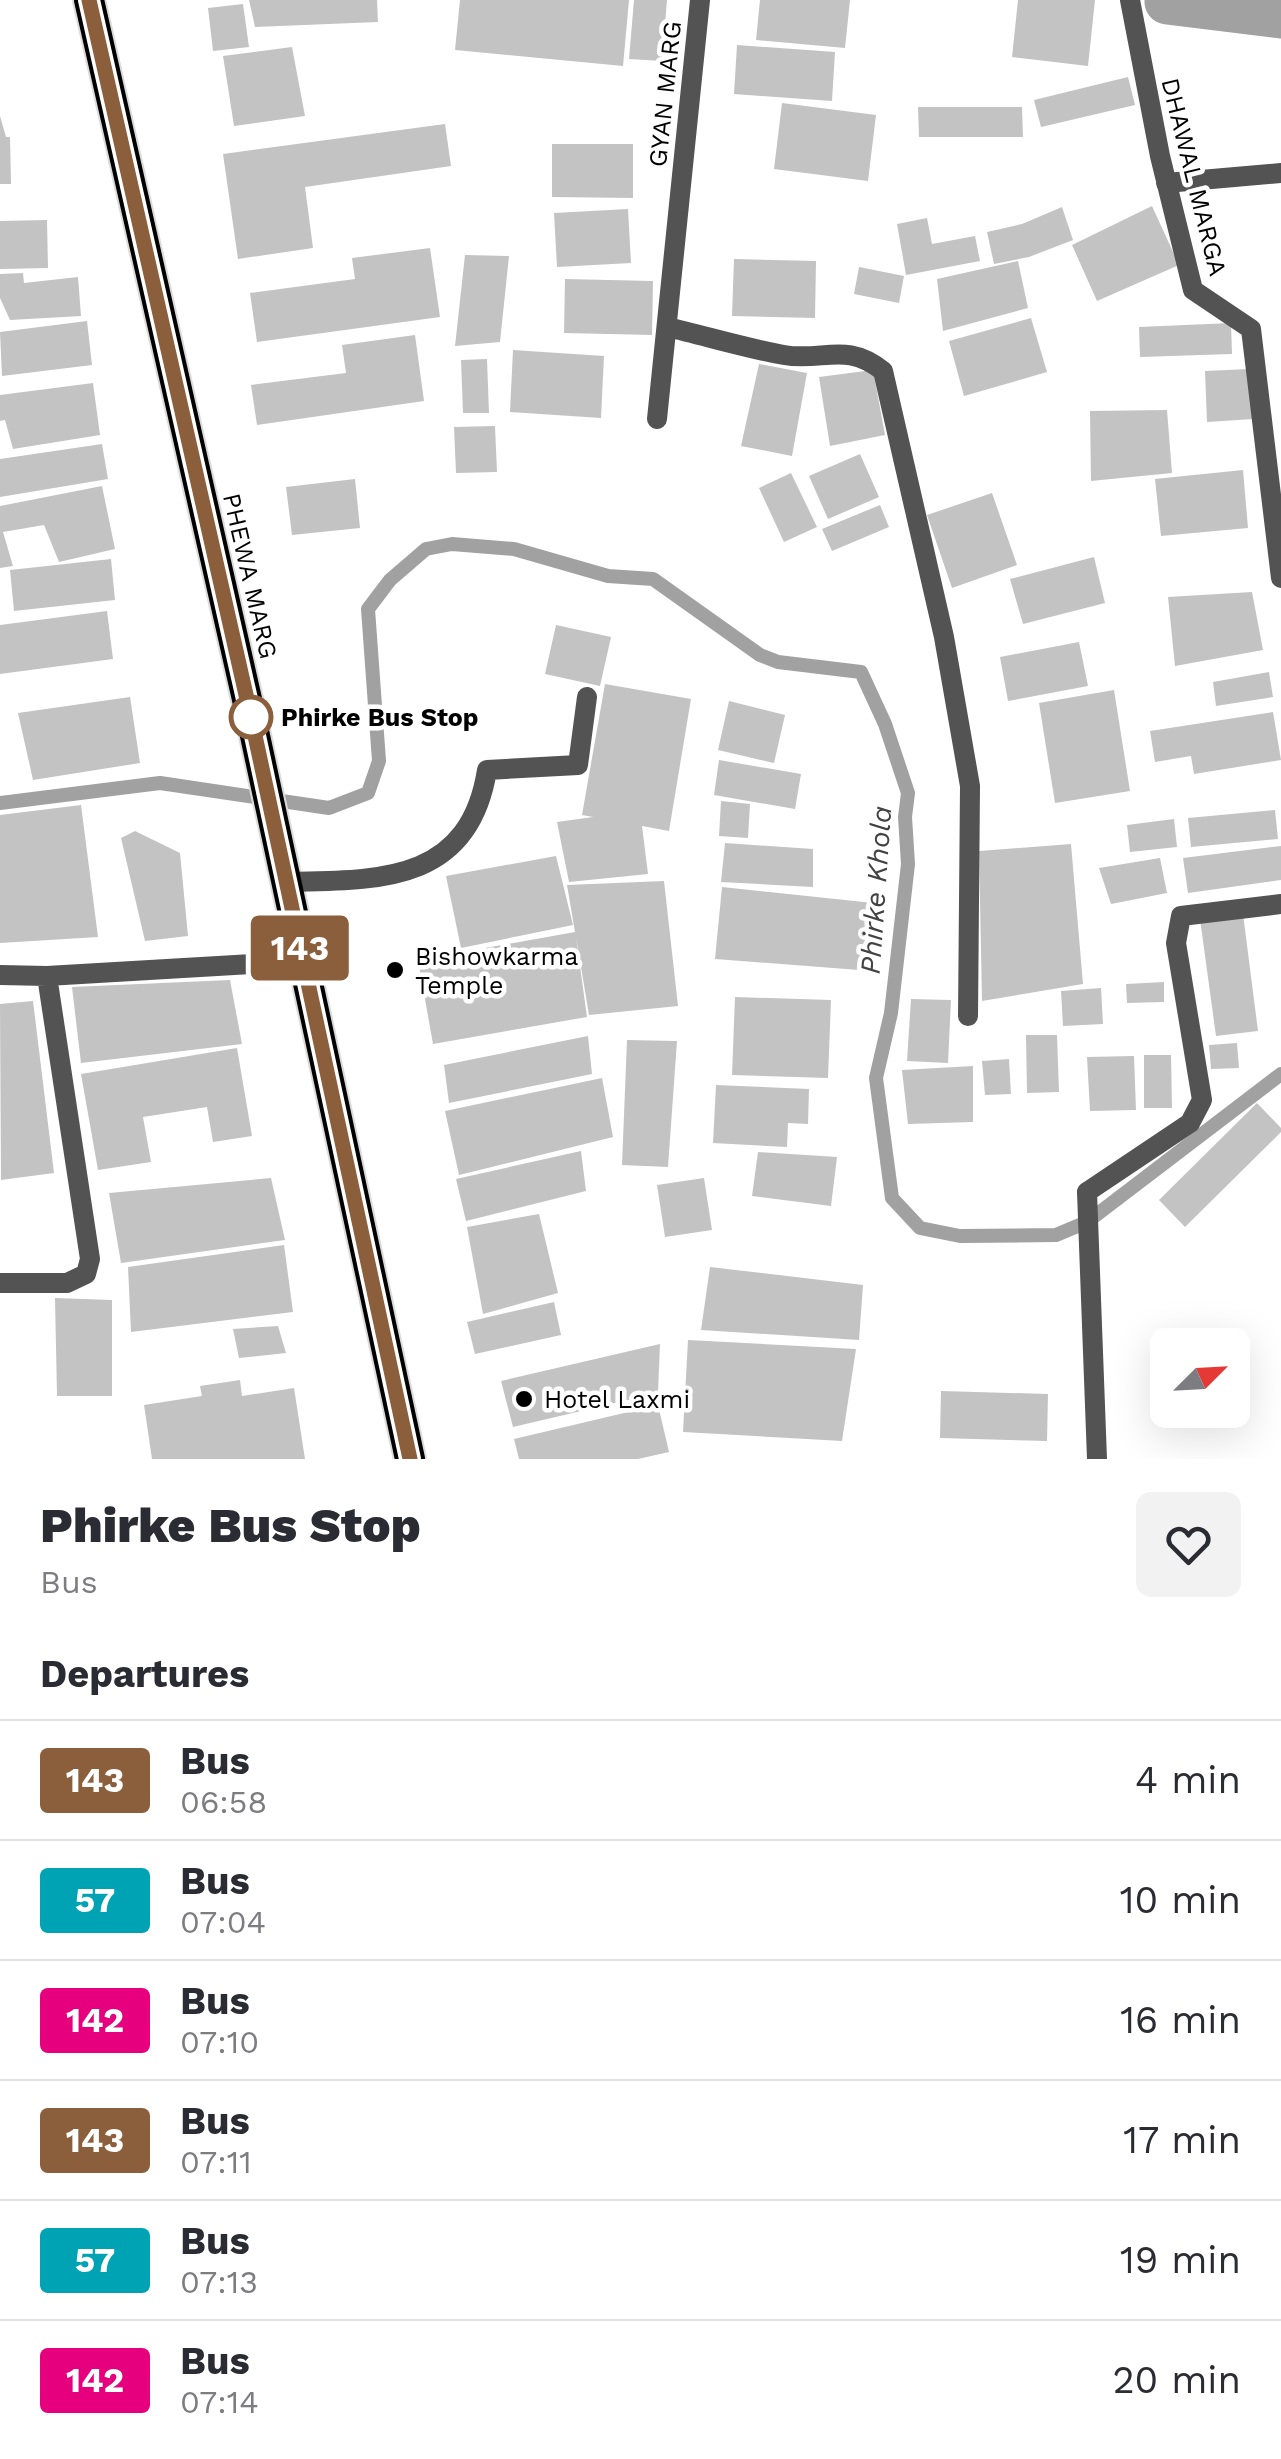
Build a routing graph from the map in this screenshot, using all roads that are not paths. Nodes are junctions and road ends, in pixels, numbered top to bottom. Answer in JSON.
{"nodes":[{"id":1,"x":89,"y":0,"type":"edge"},
{"id":2,"x":700,"y":0,"type":"edge"},
{"id":3,"x":1130,"y":0,"type":"edge"},
{"id":4,"x":1281,"y":173,"type":"edge"},
{"id":5,"x":1166,"y":183,"type":"junction"},
{"id":6,"x":667,"y":326,"type":"junction"},
{"id":7,"x":656,"y":419,"type":"dead end"},
{"id":8,"x":1281,"y":578,"type":"edge"},
{"id":9,"x":588,"y":698,"type":"dead end"},
{"id":10,"x":285,"y":882,"type":"junction"},
{"id":11,"x":1281,"y":904,"type":"edge"},
{"id":12,"x":303,"y":961,"type":"junction"},
{"id":13,"x":0,"y":975,"type":"edge"},
{"id":14,"x":48,"y":976,"type":"junction"},
{"id":15,"x":968,"y":1016,"type":"dead end"},
{"id":16,"x":0,"y":1283,"type":"edge"},
{"id":17,"x":410,"y":1459,"type":"edge"},
{"id":18,"x":1097,"y":1459,"type":"edge"}],
"edges":[{"from":1,"to":10,"type":"highway","name":"PHEWA MARG"},
{"from":2,"to":6,"type":"street","name":"GYAN MARG"},
{"from":3,"to":5,"type":"street","name":"DHAWAL MARGA"},
{"from":4,"to":5,"type":"street"},
{"from":5,"to":8,"type":"street","name":"DHAWAL MARGA"},
{"from":6,"to":7,"type":"street","name":"GYAN MARG"},
{"from":6,"to":15,"type":"street"},
{"from":9,"to":10,"type":"street"},
{"from":10,"to":12,"type":"highway","name":"PHEWA MARG"},
{"from":11,"to":18,"type":"street"},
{"from":12,"to":14,"type":"street"},
{"from":12,"to":17,"type":"highway","name":"PHEWA MARG"},
{"from":13,"to":14,"type":"street"},
{"from":14,"to":16,"type":"street"}]}
